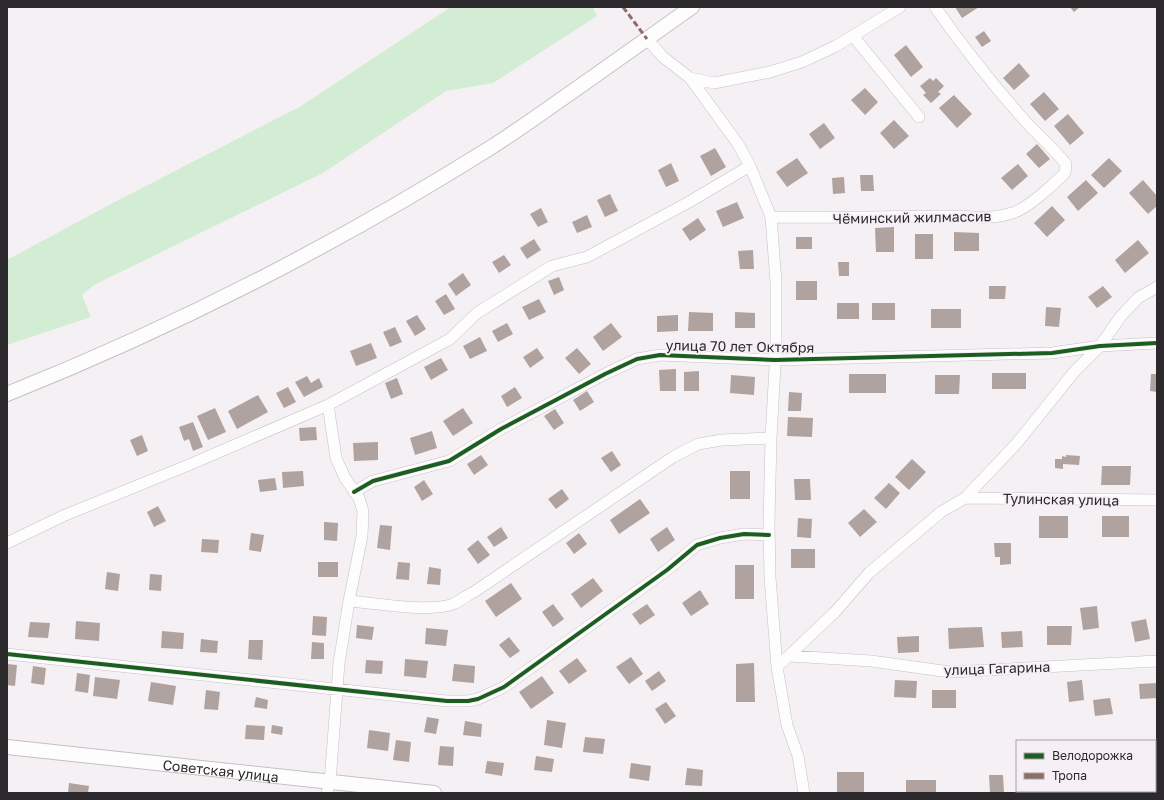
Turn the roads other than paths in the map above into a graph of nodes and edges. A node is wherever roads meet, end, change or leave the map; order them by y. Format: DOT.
graph roads {
  1 [pos="692,7"];
  2 [pos="900,7"];
  3 [pos="935,7"];
  4 [pos="852,36"];
  5 [pos="647,39"];
  6 [pos="690,78"];
  7 [pos="919,117"];
  8 [pos="750,166"];
  9 [pos="771,218"];
  10 [pos="1157,287"];
  11 [pos="1157,343"];
  12 [pos="1100,346"];
  13 [pos="775,360"];
  14 [pos="7,394"];
  15 [pos="328,405"];
  16 [pos="771,438"];
  17 [pos="354,492"];
  18 [pos="965,498"];
  19 [pos="1157,500"];
  20 [pos="769,536"];
  21 [pos="7,543"];
  22 [pos="349,601"];
  23 [pos="7,654"];
  24 [pos="790,656"];
  25 [pos="1157,661"];
  26 [pos="777,667"];
  27 [pos="337,690"];
  28 [pos="7,748"];
  29 [pos="328,787"];
  30 [pos="434,793"];
  31 [pos="804,793"];
  1 -- 5 [label="main road"];
  2 -- 4 [label="street"];
  3 -- 9 [label="street, Чёминский жилмассив"];
  4 -- 6 [label="street"];
  4 -- 7 [label="street"];
  5 -- 6 [label="street"];
  5 -- 14 [label="main road"];
  6 -- 8 [label="street"];
  8 -- 9 [label="street"];
  8 -- 15 [label="street"];
  9 -- 13 [label="street"];
  10 -- 12 [label="street"];
  11 -- 12 [label="street, улица 70 лет Октября"];
  12 -- 13 [label="street, улица 70 лет Октября"];
  12 -- 18 [label="street"];
  13 -- 16 [label="street"];
  13 -- 17 [label="street, улица 70 лет Октября"];
  15 -- 17 [label="street"];
  15 -- 21 [label="street"];
  16 -- 20 [label="street"];
  16 -- 22 [label="street"];
  17 -- 22 [label="street"];
  18 -- 19 [label="street, Тулинская улица"];
  18 -- 24 [label="street"];
  20 -- 26 [label="street"];
  20 -- 27 [label="street"];
  22 -- 27 [label="street"];
  23 -- 27 [label="street"];
  24 -- 25 [label="street, улица Гагарина"];
  24 -- 26 [label="street"];
  26 -- 31 [label="street"];
  27 -- 29 [label="street"];
  28 -- 29 [label="main road, Советская улица"];
  29 -- 30 [label="main road, Советская улица"];
}
